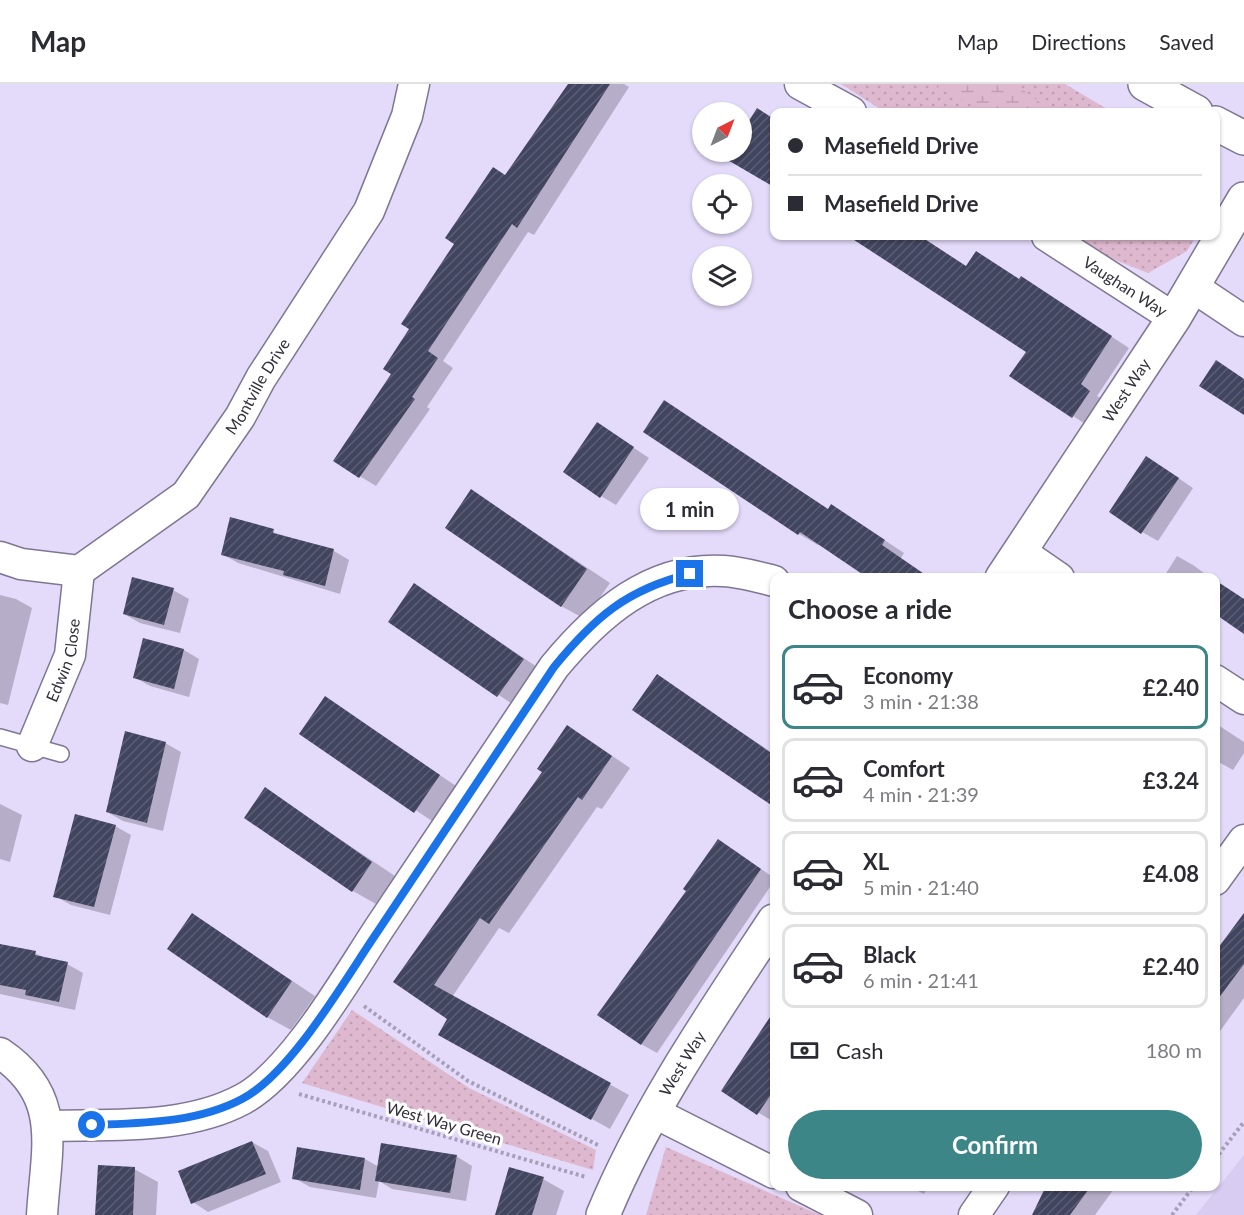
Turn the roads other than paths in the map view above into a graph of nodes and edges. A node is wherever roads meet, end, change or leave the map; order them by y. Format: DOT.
graph roads {
  1 [pos="414,84"];
  2 [pos="800,84"];
  3 [pos="1145,84"];
  4 [pos="844,108"];
  5 [pos="1189,108"];
  6 [pos="1220,126"];
  7 [pos="1244,138"];
  8 [pos="1244,199"];
  9 [pos="1053,240"];
  10 [pos="1193,287"];
  11 [pos="1174,318"];
  12 [pos="1244,321"];
  13 [pos="0,557"];
  14 [pos="1011,564"];
  15 [pos="79,571"];
  16 [pos="1042,573"];
  17 [pos="770,580"];
  18 [pos="1220,683"];
  19 [pos="1244,699"];
  20 [pos="0,737"];
  21 [pos="32,746"];
  22 [pos="61,754"];
  23 [pos="1244,840"];
  24 [pos="1220,873"];
  25 [pos="770,927"];
  26 [pos="0,1053"];
  27 [pos="655,1113"];
  28 [pos="48,1126"];
  29 [pos="770,1171"];
  30 [pos="811,1191"];
  31 [pos="991,1191"];
  32 [pos="609,1202"];
  33 [pos="42,1215"];
  34 [pos="857,1215"];
  35 [pos="974,1215"];
  1 -- 15 [label="street, Montville Drive"];
  2 -- 4 [label="street"];
  3 -- 5 [label="main road"];
  6 -- 7 [label="main road"];
  8 -- 10 [label="main road, West Way"];
  9 -- 11 [label="street, Vaughan Way"];
  10 -- 11 [label="main road, West Way"];
  10 -- 12 [label="street"];
  11 -- 14 [label="main road, West Way"];
  13 -- 15 [label="street"];
  14 -- 16 [label="street"];
  15 -- 21 [label="street, Edwin Close"];
  17 -- 28 [label="street"];
  18 -- 19 [label="street"];
  20 -- 21 [label="lane"];
  21 -- 22 [label="lane"];
  23 -- 24 [label="street"];
  25 -- 27 [label="main road, West Way"];
  26 -- 28 [label="street"];
  27 -- 29 [label="street"];
  27 -- 32 [label="main road, West Way"];
  28 -- 33 [label="street"];
  30 -- 34 [label="street"];
  31 -- 35 [label="street"];
}
